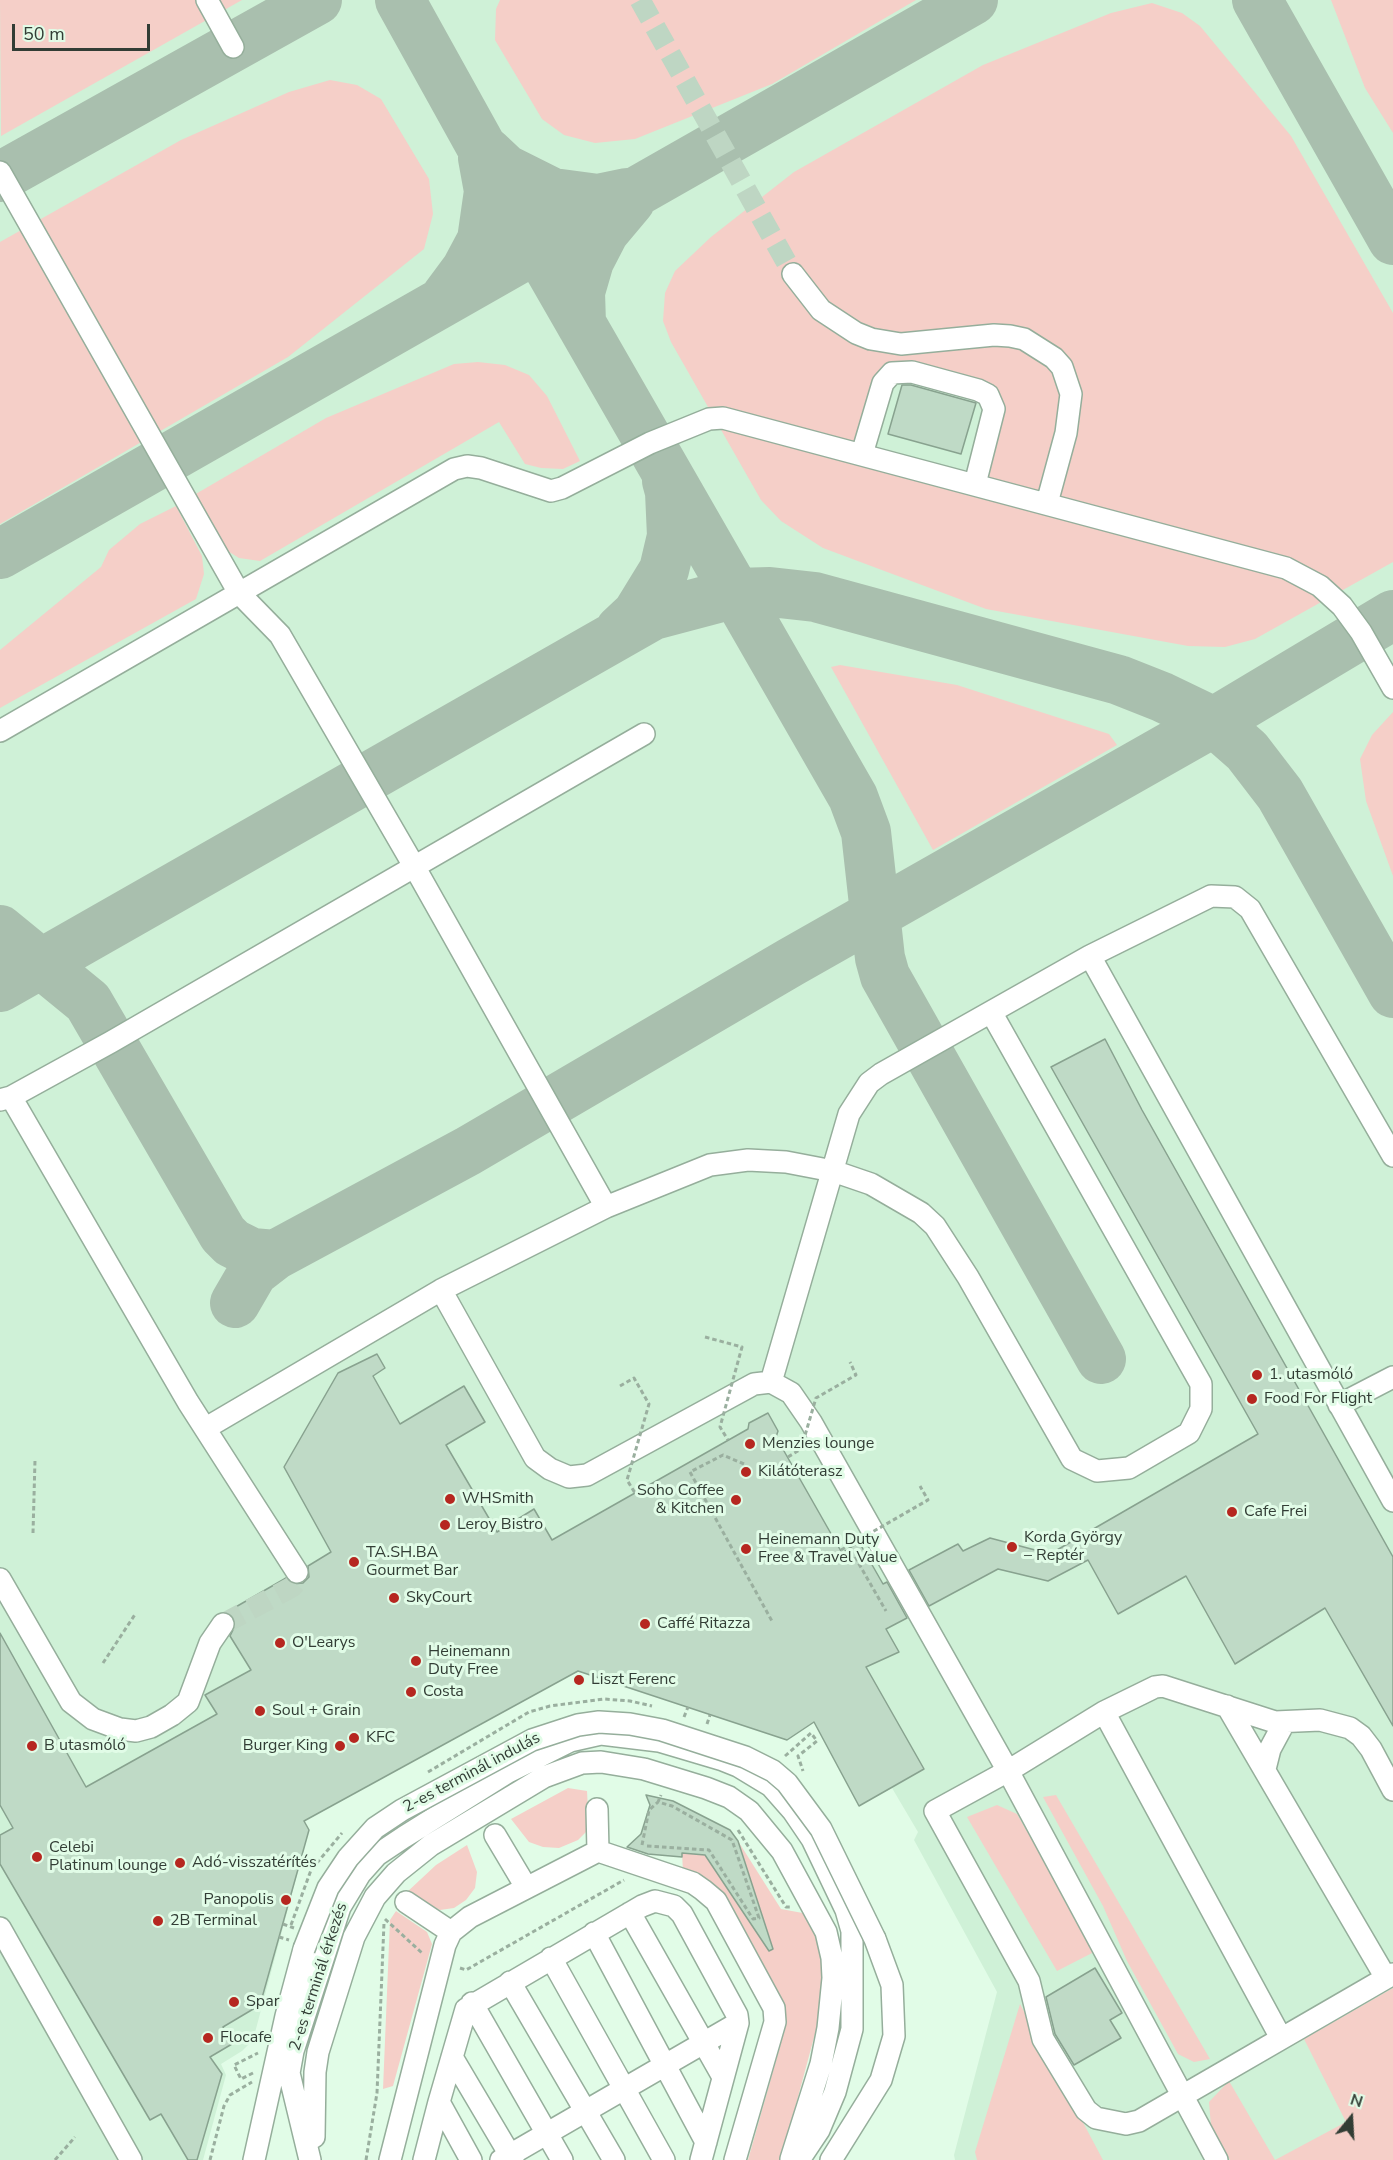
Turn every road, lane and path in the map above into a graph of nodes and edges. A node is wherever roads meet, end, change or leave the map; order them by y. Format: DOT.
graph roads {
  1 [pos="207,0"];
  2 [pos="233,47"];
  3 [pos="0,172"];
  4 [pos="793,274"];
  5 [pos="862,454"];
  6 [pos="975,484"];
  7 [pos="1047,503"];
  8 [pos="239,593"];
  9 [pos="1393,688"];
  10 [pos="0,732"];
  11 [pos="644,734"];
  12 [pos="414,866"];
  13 [pos="1090,956"];
  14 [pos="991,1012"];
  15 [pos="5,1099"];
  16 [pos="1393,1156"];
  17 [pos="833,1170"];
  18 [pos="606,1208"];
  19 [pos="441,1290"];
  20 [pos="705,1337"];
  21 [pos="849,1362"];
  22 [pos="1393,1377"];
  23 [pos="771,1382"];
  24 [pos="620,1386"];
  25 [pos="1339,1406"];
  26 [pos="206,1428"];
  27 [pos="728,1440"];
  28 [pos="788,1457"];
  29 [pos="35,1460"];
  30 [pos="744,1464"];
  31 [pos="920,1485"];
  32 [pos="635,1493"];
  33 [pos="1393,1501"];
  34 [pos="33,1533"];
  35 [pos="841,1550"];
  36 [pos="855,1557"];
  37 [pos="297,1572"];
  38 [pos="0,1580"];
  39 [pos="886,1611"];
  40 [pos="136,1612"];
  41 [pos="773,1623"];
  42 [pos="223,1624"];
  43 [pos="103,1663"];
  44 [pos="1227,1706"];
  45 [pos="1104,1712"];
  46 [pos="1284,1723"];
  47 [pos="791,1749"];
  48 [pos="1265,1769"];
  49 [pos="803,1771"];
  50 [pos="1008,1772"];
  51 [pos="1393,1790"];
  52 [pos="673,1796"];
  53 [pos="658,1802"];
  54 [pos="597,1809"];
  55 [pos="735,1826"];
  56 [pos="495,1835"];
  57 [pos="598,1851"];
  58 [pos="640,1854"];
  59 [pos="526,1887"];
  60 [pos="406,1902"];
  61 [pos="797,1907"];
  62 [pos="630,1913"];
  63 [pos="0,1928"];
  64 [pos="452,1932"];
  65 [pos="594,1933"];
  66 [pos="551,1958"];
  67 [pos="440,1963"];
  68 [pos="1390,1976"];
  69 [pos="510,1982"];
  70 [pos="472,2003"];
  71 [pos="738,2023"];
  72 [pos="1281,2038"];
  73 [pos="704,2043"];
  74 [pos="262,2050"];
  75 [pos="250,2057"];
  76 [pos="452,2057"];
  77 [pos="261,2060"];
  78 [pos="665,2065"];
  79 [pos="255,2072"];
  80 [pos="723,2077"];
  81 [pos="265,2083"];
  82 [pos="626,2088"];
  83 [pos="1182,2096"];
  84 [pos="439,2102"];
  85 [pos="587,2110"];
  86 [pos="547,2133"];
  87 [pos="75,2137"];
  88 [pos="704,2151"];
  89 [pos="508,2158"];
  90 [pos="55,2160"];
  91 [pos="131,2160"];
  92 [pos="210,2160"];
  93 [pos="254,2160"];
  94 [pos="312,2160"];
  95 [pos="366,2160"];
  96 [pos="390,2160"];
  97 [pos="424,2160"];
  98 [pos="471,2160"];
  99 [pos="562,2160"];
  100 [pos="614,2160"];
  101 [pos="664,2160"];
  102 [pos="735,2160"];
  103 [pos="791,2160"];
  104 [pos="799,2160"];
  105 [pos="831,2160"];
  106 [pos="1217,2160"];
  1 -- 2 [label="street"];
  3 -- 8 [label="street"];
  4 -- 7 [label="street"];
  5 -- 6 [label="street"];
  5 -- 6 [label="street"];
  5 -- 8 [label="street"];
  6 -- 7 [label="street"];
  7 -- 9 [label="street"];
  8 -- 10 [label="street"];
  8 -- 12 [label="street"];
  11 -- 12 [label="street"];
  12 -- 15 [label="street"];
  12 -- 18 [label="street"];
  13 -- 14 [label="street"];
  13 -- 16 [label="street"];
  13 -- 25 [label="street"];
  14 -- 17 [label="street"];
  14 -- 17 [label="street"];
  15 -- 26 [label="street"];
  17 -- 18 [label="street"];
  17 -- 23 [label="street"];
  18 -- 19 [label="street"];
  19 -- 23 [label="street"];
  19 -- 26 [label="street"];
  20 -- 27 [label="path, bridge"];
  21 -- 28 [label="path, bridge"];
  22 -- 25 [label="street"];
  23 -- 50 [label="street"];
  24 -- 32 [label="path, bridge"];
  25 -- 33 [label="street"];
  26 -- 37 [label="street"];
  29 -- 34 [label="path"];
  30 -- 41 [label="path"];
  31 -- 35 [label="path, bridge"];
  36 -- 39 [label="path"];
  38 -- 42 [label="street"];
  40 -- 43 [label="path"];
  44 -- 45 [label="street"];
  44 -- 46 [label="street"];
  44 -- 48 [label="street"];
  45 -- 50 [label="street"];
  45 -- 72 [label="street"];
  46 -- 48 [label="street"];
  46 -- 51 [label="street"];
  47 -- 49 [label="path"];
  48 -- 68 [label="street"];
  50 -- 83 [label="street"];
  50 -- 83 [label="street"];
  52 -- 53 [label="path"];
  53 -- 58 [label="path"];
  53 -- 58 [label="path"];
  54 -- 57 [label="street"];
  55 -- 61 [label="path"];
  56 -- 59 [label="street"];
  57 -- 58 [label="street"];
  57 -- 59 [label="street"];
  58 -- 67 [label="path"];
  58 -- 102 [label="street"];
  59 -- 64 [label="street"];
  60 -- 64 [label="street"];
  62 -- 65 [label="street"];
  62 -- 71 [label="street"];
  62 -- 73 [label="street"];
  63 -- 91 [label="street"];
  64 -- 67 [label="street"];
  65 -- 66 [label="street"];
  65 -- 78 [label="street"];
  66 -- 69 [label="street"];
  66 -- 82 [label="street"];
  67 -- 95 [label="path"];
  67 -- 96 [label="street"];
  68 -- 72 [label="street"];
  69 -- 70 [label="street"];
  69 -- 85 [label="street"];
  70 -- 76 [label="street"];
  70 -- 86 [label="street"];
  71 -- 73 [label="street"];
  71 -- 80 [label="street"];
  72 -- 83 [label="street"];
  73 -- 78 [label="street"];
  73 -- 80 [label="street"];
  74 -- 77 [label="path"];
  75 -- 79 [label="path"];
  76 -- 84 [label="street"];
  76 -- 89 [label="street"];
  78 -- 82 [label="street"];
  78 -- 88 [label="street"];
  80 -- 88 [label="street"];
  81 -- 92 [label="path"];
  81 -- 93 [label="street, 2-es terminál indulás"];
  81 -- 105 [label="street, 2-es terminál indulás, bridge"];
  82 -- 85 [label="street"];
  82 -- 101 [label="street"];
  83 -- 106 [label="street"];
  84 -- 97 [label="street"];
  84 -- 98 [label="street"];
  85 -- 86 [label="street"];
  85 -- 100 [label="street"];
  86 -- 89 [label="street"];
  86 -- 99 [label="street"];
  87 -- 90 [label="path"];
  94 -- 103 [label="street, 2-es terminál érkezés"];
  94 -- 104 [label="street, 2-es terminál érkezés"];
}
